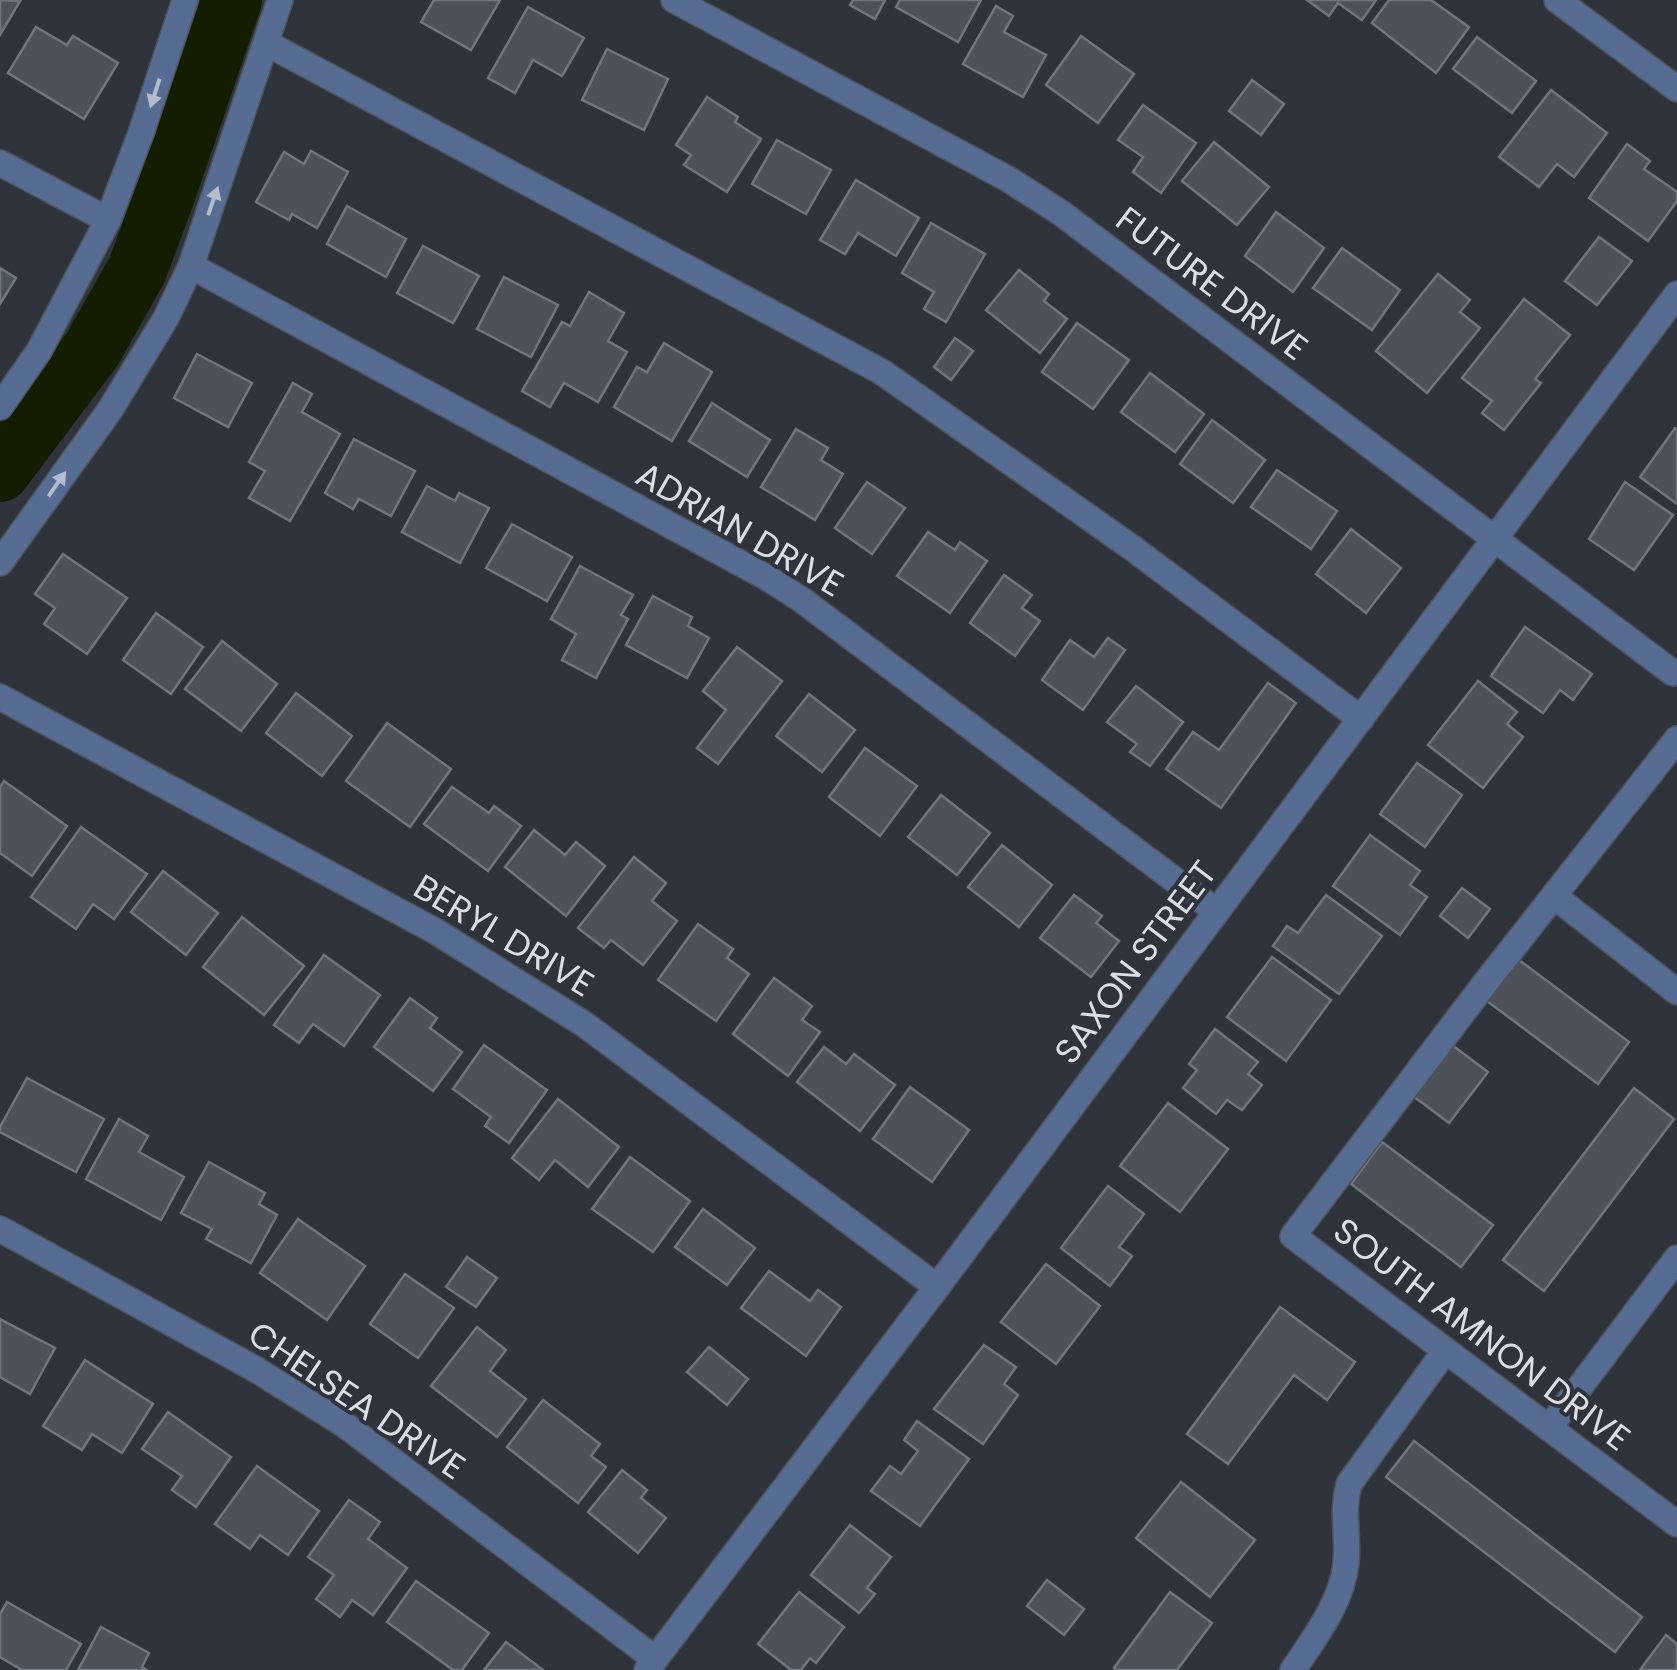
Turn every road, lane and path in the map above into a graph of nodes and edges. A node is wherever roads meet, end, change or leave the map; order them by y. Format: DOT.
graph roads {
  1 [pos="186,0"];
  2 [pos="280,0"];
  3 [pos="674,0"];
  4 [pos="1557,0"];
  5 [pos="266,43"];
  6 [pos="1677,89"];
  7 [pos="0,162"];
  8 [pos="108,220"];
  9 [pos="191,266"];
  10 [pos="1677,294"];
  11 [pos="0,406"];
  12 [pos="1495,540"];
  13 [pos="0,563"];
  14 [pos="1674,673"];
  15 [pos="0,697"];
  16 [pos="1361,719"];
  17 [pos="1677,739"];
  18 [pos="1554,896"];
  19 [pos="1216,911"];
  20 [pos="1677,992"];
  21 [pos="0,1229"];
  22 [pos="1677,1258"];
  23 [pos="937,1286"];
  24 [pos="1446,1350"];
  25 [pos="1549,1428"];
  26 [pos="1677,1524"];
  27 [pos="651,1664"];
  28 [pos="1293,1670"];
  1 -- 8 [label="street, one-way"];
  2 -- 5 [label="street"];
  3 -- 12 [label="street, FUTURE DRIVE"];
  4 -- 6 [label="street"];
  9 -- 5 [label="street, one-way"];
  5 -- 16 [label="street"];
  7 -- 8 [label="street"];
  8 -- 11 [label="street"];
  13 -- 9 [label="street, one-way"];
  9 -- 19 [label="street, ADRIAN DRIVE"];
  10 -- 12 [label="street, SAXON STREET"];
  12 -- 14 [label="street, FUTURE DRIVE"];
  12 -- 16 [label="street, SAXON STREET"];
  15 -- 23 [label="street, BERYL DRIVE"];
  16 -- 19 [label="street, SAXON STREET"];
  17 -- 18 [label="street"];
  18 -- 20 [label="street"];
  18 -- 24 [label="street, SOUTH AMNON DRIVE"];
  19 -- 23 [label="street, SAXON STREET"];
  21 -- 27 [label="street, CHELSEA DRIVE"];
  22 -- 25 [label="street"];
  23 -- 27 [label="street, SAXON STREET"];
  24 -- 25 [label="street, SOUTH AMNON DRIVE"];
  24 -- 28 [label="street"];
  25 -- 26 [label="street, SOUTH AMNON DRIVE"];
}
